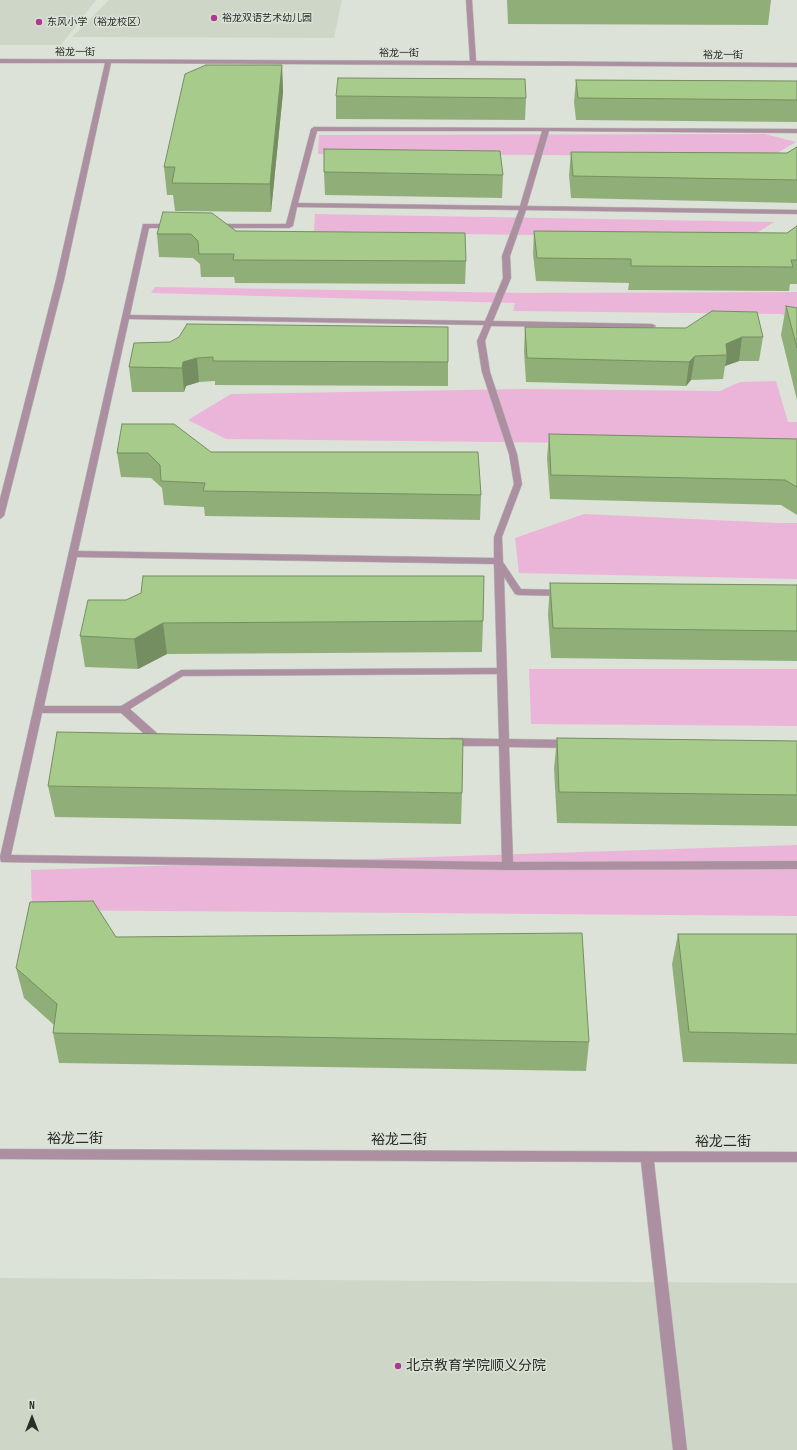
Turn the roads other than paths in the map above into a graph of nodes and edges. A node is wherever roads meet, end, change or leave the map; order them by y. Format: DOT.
graph roads {
  1 [pos="469,0"];
  2 [pos="0,61"];
  3 [pos="108,62"];
  4 [pos="472,64"];
  5 [pos="797,65"];
  6 [pos="546,129"];
  7 [pos="797,131"];
  8 [pos="295,205"];
  9 [pos="523,208"];
  10 [pos="797,212"];
  11 [pos="178,226"];
  12 [pos="202,226"];
  13 [pos="126,317"];
  14 [pos="489,323"];
  15 [pos="652,326"];
  16 [pos="0,516"];
  17 [pos="73,554"];
  18 [pos="498,561"];
  19 [pos="573,593"];
  20 [pos="501,671"];
  21 [pos="124,709"];
  22 [pos="38,710"];
  23 [pos="172,738"];
  24 [pos="440,742"];
  25 [pos="504,743"];
  26 [pos="583,744"];
  27 [pos="797,865"];
  28 [pos="508,866"];
  29 [pos="0,1154"];
  30 [pos="648,1156"];
  31 [pos="797,1157"];
  32 [pos="680,1450"];
  1 -- 4 [label="street"];
  2 -- 3 [label="street, 裕龙一街"];
  3 -- 4 [label="street, 裕龙一街"];
  3 -- 16 [label="street"];
  4 -- 5 [label="street, 裕龙一街"];
  6 -- 7 [label="street"];
  6 -- 8 [label="street"];
  6 -- 9 [label="street"];
  8 -- 9 [label="street"];
  8 -- 12 [label="street"];
  9 -- 10 [label="street"];
  9 -- 14 [label="street"];
  11 -- 13 [label="street"];
  13 -- 14 [label="street"];
  13 -- 17 [label="street"];
  14 -- 15 [label="street"];
  14 -- 18 [label="street"];
  17 -- 18 [label="street"];
  17 -- 22 [label="street"];
  18 -- 19 [label="street"];
  18 -- 20 [label="street"];
  20 -- 21 [label="street"];
  20 -- 25 [label="street"];
  21 -- 22 [label="street"];
  21 -- 23 [label="street"];
  22 -- 28 [label="street"];
  24 -- 25 [label="street"];
  25 -- 26 [label="street"];
  25 -- 28 [label="street"];
  27 -- 28 [label="street"];
  29 -- 30 [label="street, 裕龙二街"];
  30 -- 31 [label="street, 裕龙二街"];
  30 -- 32 [label="street"];
}
